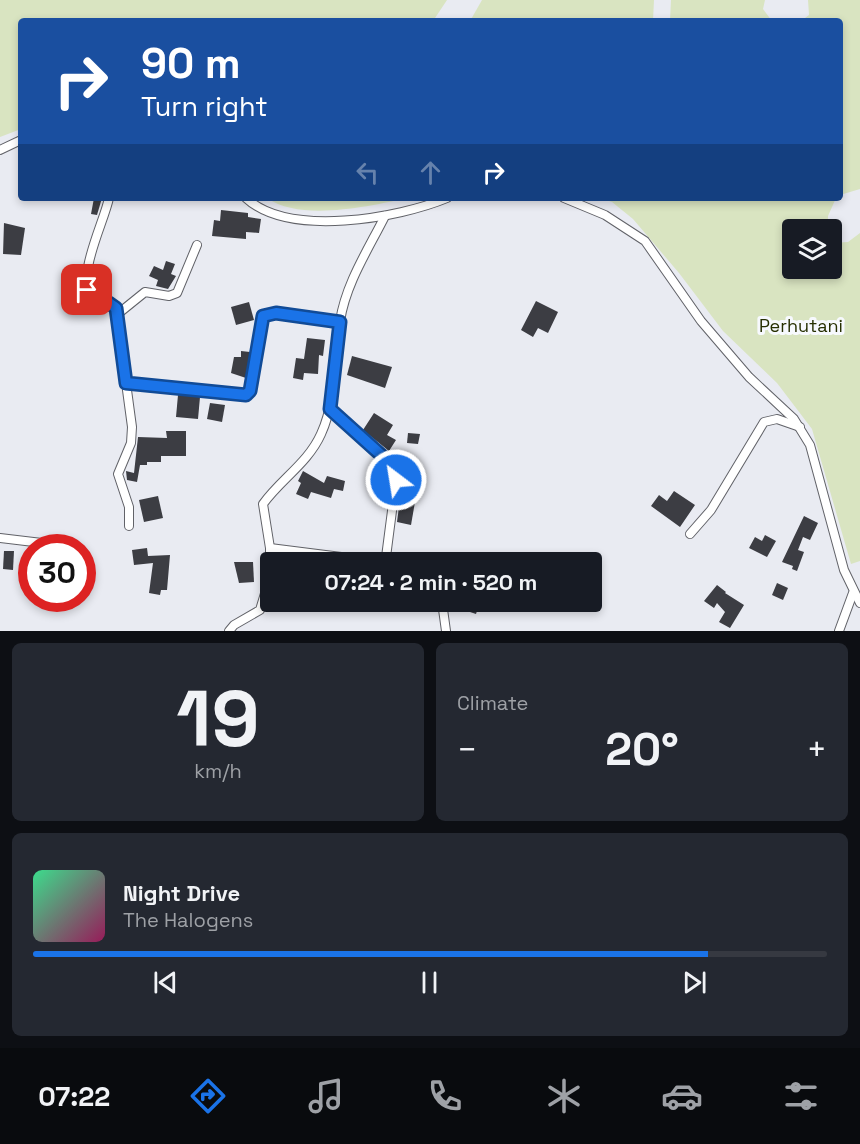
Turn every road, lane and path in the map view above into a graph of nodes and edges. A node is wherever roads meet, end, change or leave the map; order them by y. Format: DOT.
graph roads {
  1 [pos="18,141"];
  2 [pos="0,150"];
  3 [pos="108,201"];
  4 [pos="251,201"];
  5 [pos="439,201"];
  6 [pos="571,201"];
  7 [pos="386,216"];
  8 [pos="197,245"];
  9 [pos="118,313"];
  10 [pos="340,322"];
  11 [pos="126,383"];
  12 [pos="330,409"];
  13 [pos="801,427"];
  14 [pos="129,526"];
  15 [pos="690,534"];
  16 [pos="0,538"];
  17 [pos="18,540"];
  18 [pos="270,548"];
  19 [pos="270,552"];
  20 [pos="302,552"];
  21 [pos="387,552"];
  22 [pos="853,592"];
  23 [pos="860,603"];
  24 [pos="260,610"];
  25 [pos="443,612"];
  26 [pos="229,631"];
  27 [pos="446,631"];
  28 [pos="839,631"];
  1 -- 2 [label="street"];
  3 -- 9 [label="street"];
  4 -- 7 [label="street"];
  5 -- 7 [label="street"];
  6 -- 13 [label="street"];
  7 -- 10 [label="street"];
  8 -- 9 [label="street"];
  9 -- 11 [label="street"];
  10 -- 11 [label="street"];
  10 -- 12 [label="street"];
  11 -- 14 [label="street"];
  12 -- 18 [label="street"];
  12 -- 21 [label="street"];
  13 -- 15 [label="street"];
  13 -- 22 [label="street"];
  16 -- 17 [label="street"];
  18 -- 19 [label="street"];
  18 -- 20 [label="street"];
  22 -- 23 [label="street"];
  22 -- 28 [label="street"];
  24 -- 26 [label="street"];
  25 -- 27 [label="street"];
}
